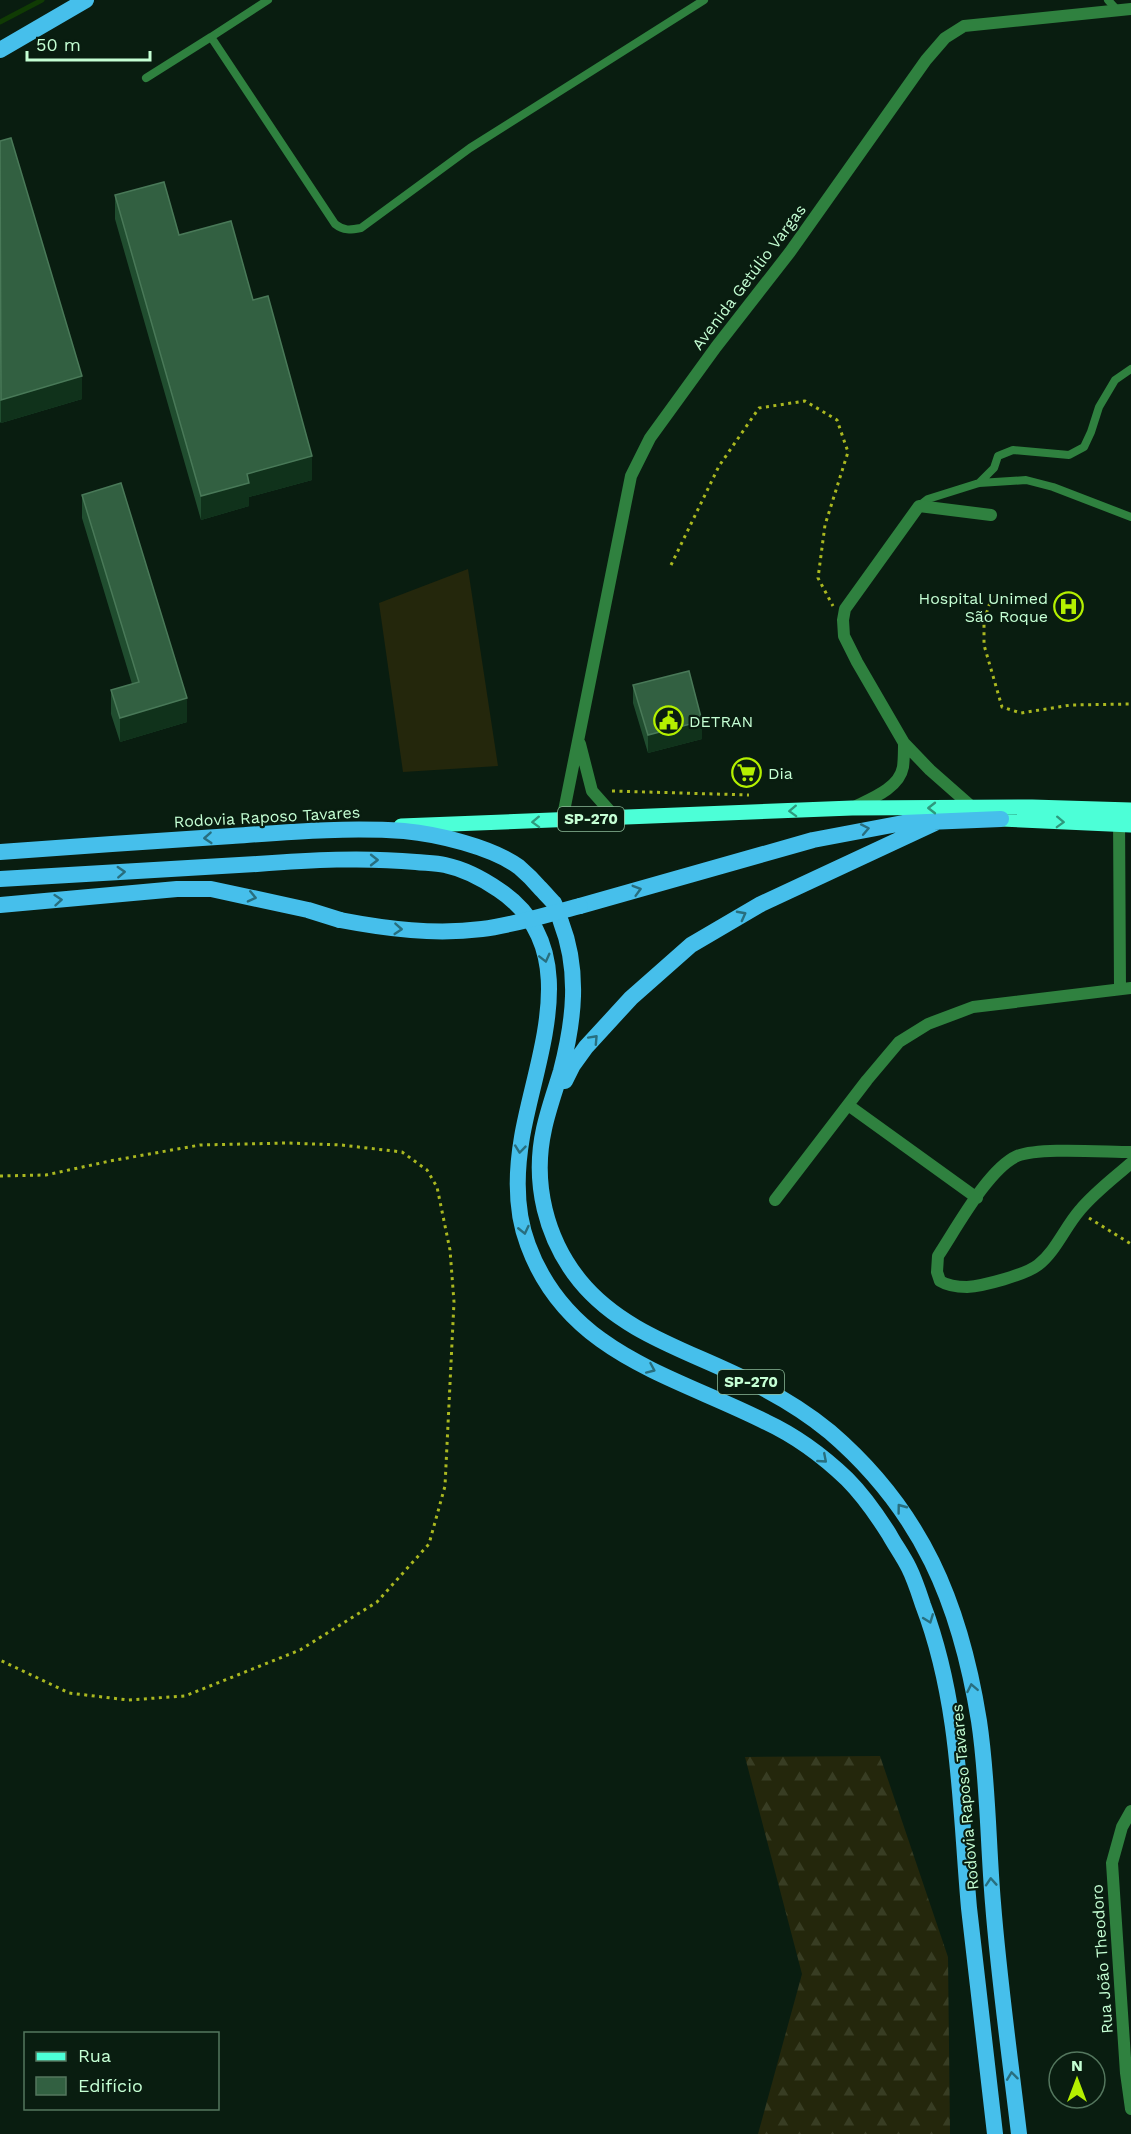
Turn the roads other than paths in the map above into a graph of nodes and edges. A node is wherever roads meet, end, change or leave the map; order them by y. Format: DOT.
graph roads {
  1 [pos="86,0"];
  2 [pos="268,0"];
  3 [pos="704,0"];
  4 [pos="1108,0"];
  5 [pos="1131,9"];
  6 [pos="1117,10"];
  7 [pos="211,37"];
  8 [pos="0,50"];
  9 [pos="146,78"];
  10 [pos="1131,369"];
  11 [pos="980,483"];
  12 [pos="919,506"];
  13 [pos="991,515"];
  14 [pos="1131,517"];
  15 [pos="579,740"];
  16 [pos="904,743"];
  17 [pos="972,807"];
  18 [pos="852,808"];
  19 [pos="1125,817"];
  20 [pos="616,818"];
  21 [pos="1001,819"];
  22 [pos="562,821"];
  23 [pos="937,822"];
  24 [pos="329,829"];
  25 [pos="0,852"];
  26 [pos="0,879"];
  27 [pos="0,905"];
  28 [pos="1126,988"];
  29 [pos="551,1105"];
  30 [pos="848,1105"];
  31 [pos="1131,1152"];
  32 [pos="1131,1163"];
  33 [pos="977,1198"];
  34 [pos="775,1200"];
  35 [pos="1131,1811"];
  36 [pos="1131,2109"];
  37 [pos="995,2134"];
  38 [pos="1019,2134"];
  1 -- 8 [label="highway"];
  2 -- 7 [label="lane"];
  3 -- 7 [label="lane"];
  4 -- 6 [label="lane"];
  5 -- 6 [label="street, Avenida Getúlio Vargas"];
  6 -- 15 [label="street, Avenida Getúlio Vargas"];
  7 -- 9 [label="lane"];
  10 -- 11 [label="lane"];
  11 -- 12 [label="lane"];
  11 -- 14 [label="lane"];
  12 -- 13 [label="street"];
  12 -- 16 [label="street"];
  15 -- 20 [label="street, Avenida Getúlio Vargas"];
  15 -- 22 [label="street, Avenida Getúlio Vargas"];
  16 -- 17 [label="street"];
  16 -- 18 [label="street"];
  17 -- 18 [label="main road, one-way"];
  17 -- 19 [label="main road"];
  18 -- 20 [label="main road, SP-270, one-way"];
  21 -- 19 [label="main road, one-way"];
  19 -- 28 [label="street"];
  20 -- 22 [label="main road, SP-270"];
  21 -- 23 [label="highway"];
  22 -- 24 [label="main road, SP-270, one-way"];
  27 -- 23 [label="highway, one-way, bridge"];
  29 -- 23 [label="highway, one-way"];
  24 -- 25 [label="highway, Rodovia Raposo Tavares / SP-270, one-way"];
  24 -- 29 [label="highway, Rodovia Raposo Tavares / SP-270"];
  26 -- 37 [label="highway, Rodovia Raposo Tavares / SP-270, one-way"];
  28 -- 30 [label="street"];
  38 -- 29 [label="highway, Rodovia Raposo Tavares / SP-270, one-way"];
  30 -- 33 [label="street"];
  30 -- 34 [label="street"];
  31 -- 33 [label="street"];
  32 -- 33 [label="street"];
  35 -- 36 [label="street, Rua João Theodoro"];
}
